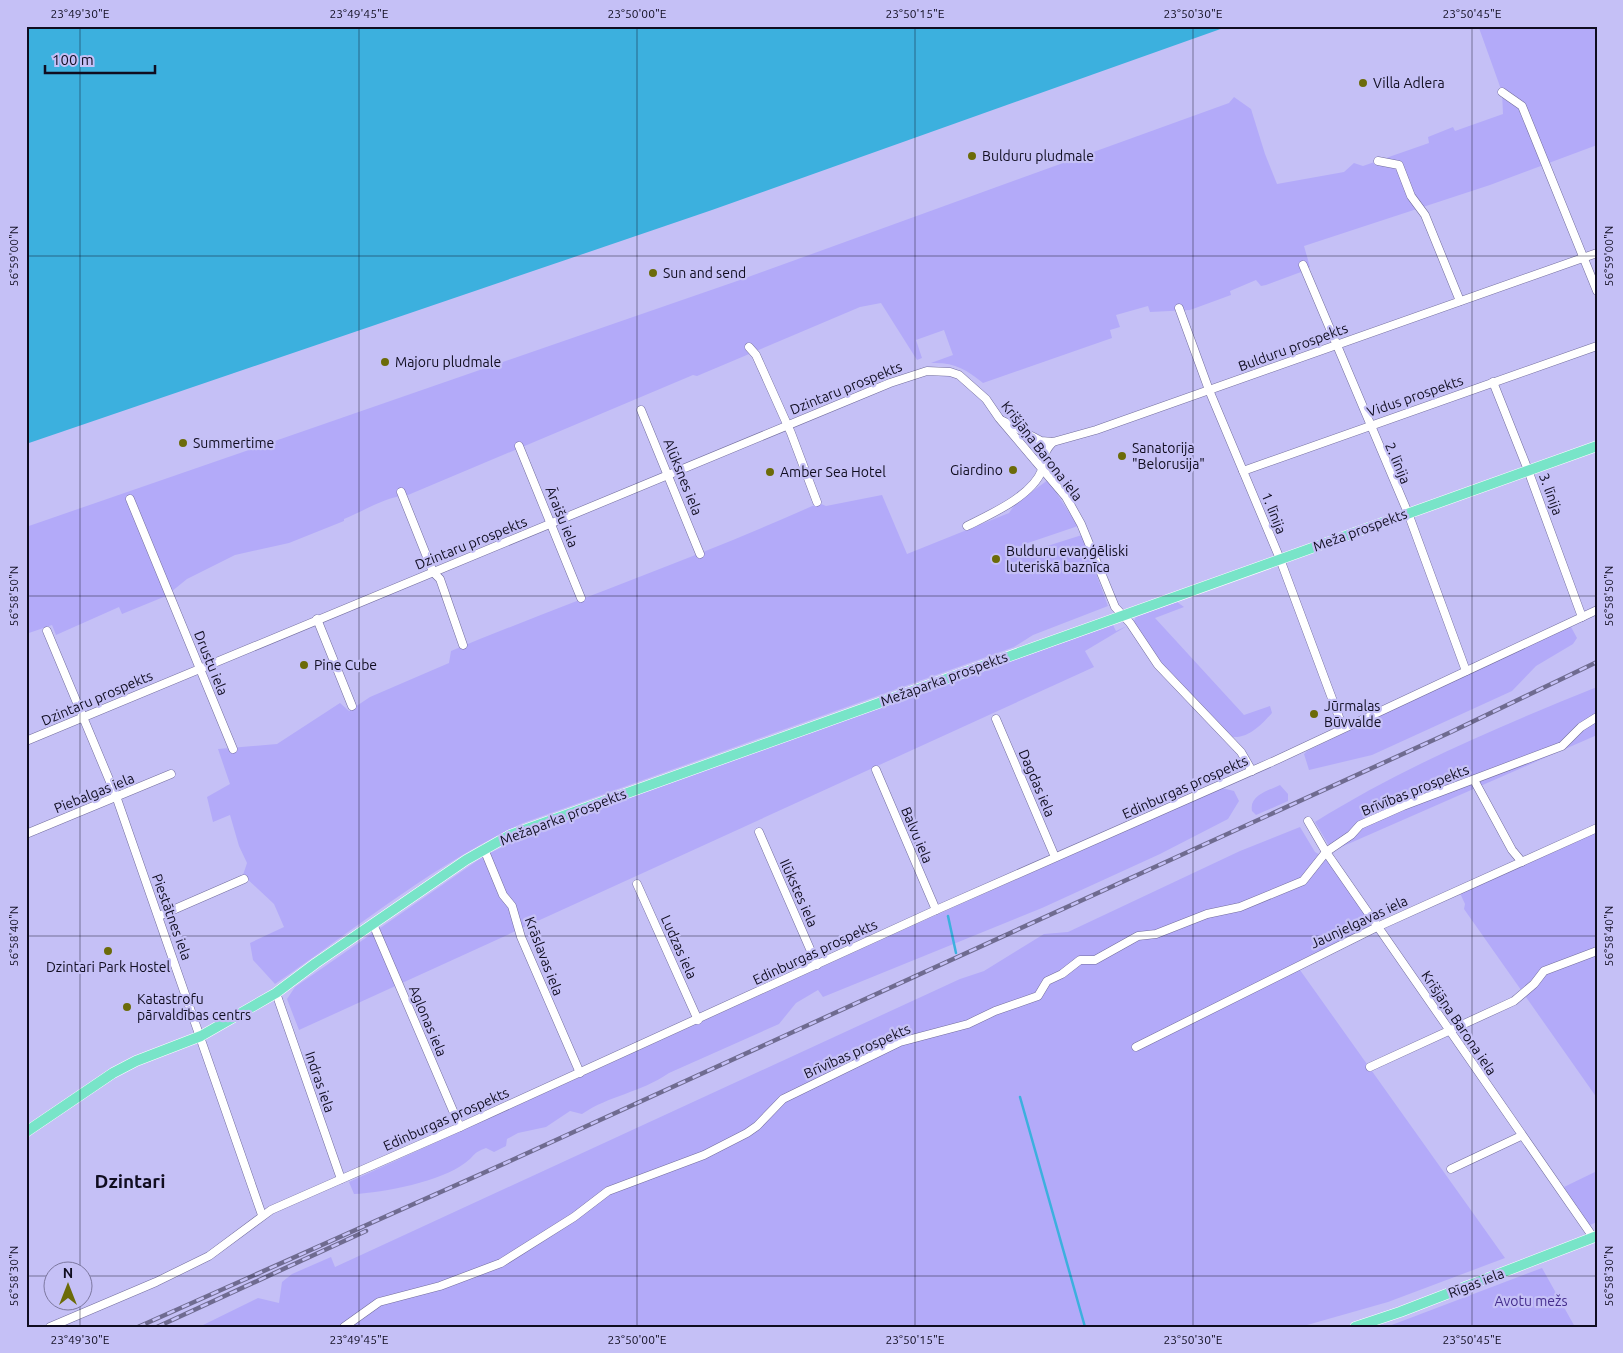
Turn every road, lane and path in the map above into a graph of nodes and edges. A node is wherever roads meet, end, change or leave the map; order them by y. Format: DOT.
graph roads {
  1 [pos="1502,92"];
  2 [pos="1378,161"];
  3 [pos="1597,252"];
  4 [pos="1583,257"];
  5 [pos="1303,265"];
  6 [pos="1597,291"];
  7 [pos="1460,301"];
  8 [pos="1179,308"];
  9 [pos="1336,345"];
  10 [pos="1597,346"];
  11 [pos="749,347"];
  12 [pos="927,371"];
  13 [pos="1493,382"];
  14 [pos="1210,390"];
  15 [pos="641,410"];
  16 [pos="999,418"];
  17 [pos="1369,425"];
  18 [pos="786,426"];
  19 [pos="1053,442"];
  20 [pos="519,446"];
  21 [pos="1597,446"];
  22 [pos="1042,469"];
  23 [pos="1528,470"];
  24 [pos="1243,471"];
  25 [pos="669,475"];
  26 [pos="401,492"];
  27 [pos="130,499"];
  28 [pos="817,502"];
  29 [pos="1408,513"];
  30 [pos="551,523"];
  31 [pos="967,526"];
  32 [pos="700,554"];
  33 [pos="1280,559"];
  34 [pos="433,572"];
  35 [pos="582,598"];
  36 [pos="1597,610"];
  37 [pos="1123,615"];
  38 [pos="1582,617"];
  39 [pos="317,619"];
  40 [pos="47,631"];
  41 [pos="463,645"];
  42 [pos="200,669"];
  43 [pos="1466,672"];
  44 [pos="352,706"];
  45 [pos="84,717"];
  46 [pos="1597,717"];
  47 [pos="996,718"];
  48 [pos="1343,728"];
  49 [pos="26,741"];
  50 [pos="233,749"];
  51 [pos="876,770"];
  52 [pos="1252,771"];
  53 [pos="170,774"];
  54 [pos="1474,780"];
  55 [pos="116,796"];
  56 [pos="1308,821"];
  57 [pos="1597,828"];
  58 [pos="759,832"];
  59 [pos="26,834"];
  60 [pos="484,849"];
  61 [pos="1326,852"];
  62 [pos="1055,858"];
  63 [pos="1522,862"];
  64 [pos="244,879"];
  65 [pos="637,884"];
  66 [pos="936,910"];
  67 [pos="159,916"];
  68 [pos="372,924"];
  69 [pos="1377,927"];
  70 [pos="1597,951"];
  71 [pos="817,965"];
  72 [pos="276,993"];
  73 [pos="698,1020"];
  74 [pos="1449,1032"];
  75 [pos="201,1036"];
  76 [pos="1136,1047"];
  77 [pos="1370,1067"];
  78 [pos="580,1073"];
  79 [pos="460,1127"];
  80 [pos="26,1132"];
  81 [pos="1521,1136"];
  82 [pos="1451,1168"];
  83 [pos="341,1179"];
  84 [pos="262,1215"];
  85 [pos="1595,1237"];
  86 [pos="50,1327"];
  87 [pos="344,1327"];
  88 [pos="1355,1327"];
  1 -- 4 [label="street"];
  2 -- 7 [label="street"];
  3 -- 4 [label="street, Bulduru prospekts"];
  4 -- 6 [label="street"];
  4 -- 7 [label="street, Bulduru prospekts"];
  5 -- 9 [label="street, 2. līnija"];
  7 -- 9 [label="street, Bulduru prospekts"];
  8 -- 14 [label="street, 1. līnija"];
  9 -- 14 [label="street, Bulduru prospekts"];
  9 -- 17 [label="street, 2. līnija"];
  10 -- 13 [label="street, Vidus prospekts"];
  11 -- 18 [label="street"];
  12 -- 16 [label="street, Krišjāņa Barona iela"];
  12 -- 18 [label="street, Dzintaru prospekts"];
  13 -- 17 [label="street, Vidus prospekts"];
  13 -- 23 [label="street, 3. līnija"];
  14 -- 19 [label="street, Bulduru prospekts"];
  14 -- 24 [label="street, 1. līnija"];
  15 -- 25 [label="street, Alūksnes iela"];
  16 -- 19 [label="street"];
  16 -- 22 [label="street, Krišjāņa Barona iela"];
  17 -- 24 [label="street, Vidus prospekts"];
  17 -- 29 [label="street, 2. līnija"];
  18 -- 25 [label="street, Dzintaru prospekts"];
  18 -- 28 [label="street"];
  19 -- 22 [label="street"];
  20 -- 30 [label="street, Āraišu iela"];
  21 -- 23 [label="main road, Meža prospekts"];
  22 -- 31 [label="street"];
  22 -- 37 [label="street, Krišjāņa Barona iela"];
  23 -- 29 [label="main road, Meža prospekts"];
  23 -- 38 [label="street, 3. līnija"];
  24 -- 33 [label="street, 1. līnija"];
  25 -- 30 [label="street, Dzintaru prospekts"];
  25 -- 32 [label="street, Alūksnes iela"];
  26 -- 34 [label="street"];
  27 -- 42 [label="street, Drustu iela"];
  29 -- 33 [label="main road, Meža prospekts"];
  29 -- 43 [label="street, 2. līnija"];
  30 -- 34 [label="street, Dzintaru prospekts"];
  30 -- 35 [label="street, Āraišu iela"];
  33 -- 37 [label="main road, Meža prospekts"];
  33 -- 48 [label="street, 1. līnija"];
  34 -- 39 [label="street, Dzintaru prospekts"];
  34 -- 41 [label="street"];
  36 -- 38 [label="street, Edinburgas prospekts"];
  37 -- 52 [label="street, Krišjāņa Barona iela"];
  37 -- 60 [label="main road, Mežaparka prospekts"];
  38 -- 43 [label="street, Edinburgas prospekts"];
  39 -- 42 [label="street, Dzintaru prospekts"];
  39 -- 44 [label="street"];
  40 -- 45 [label="street, Piestātnes iela"];
  42 -- 45 [label="street, Dzintaru prospekts"];
  42 -- 50 [label="street, Drustu iela"];
  43 -- 48 [label="street, Edinburgas prospekts"];
  45 -- 49 [label="street, Dzintaru prospekts"];
  45 -- 55 [label="street, Piestātnes iela"];
  46 -- 54 [label="street, Brīvības prospekts"];
  47 -- 62 [label="street, Dagdas iela"];
  48 -- 52 [label="street, Edinburgas prospekts"];
  51 -- 66 [label="street, Balvu iela"];
  52 -- 62 [label="street, Edinburgas prospekts"];
  53 -- 55 [label="street, Piebalgas iela"];
  54 -- 61 [label="street, Brīvības prospekts"];
  54 -- 63 [label="street"];
  55 -- 59 [label="street, Piebalgas iela"];
  55 -- 67 [label="street, Piestātnes iela"];
  56 -- 61 [label="street, Krišjāņa Barona iela"];
  57 -- 63 [label="street, Jaunjelgavas iela"];
  58 -- 71 [label="street, Ilūkstes iela"];
  60 -- 68 [label="main road, Mežaparka prospekts"];
  60 -- 78 [label="street, Krāslavas iela"];
  61 -- 69 [label="street, Krišjāņa Barona iela"];
  61 -- 87 [label="street, Brīvības prospekts"];
  62 -- 66 [label="street, Edinburgas prospekts"];
  63 -- 69 [label="street, Jaunjelgavas iela"];
  64 -- 67 [label="street"];
  65 -- 73 [label="street, Ludzas iela"];
  66 -- 71 [label="street, Edinburgas prospekts"];
  67 -- 75 [label="street, Piestātnes iela"];
  68 -- 72 [label="main road, Mežaparka prospekts"];
  68 -- 79 [label="street, Aglonas iela"];
  69 -- 74 [label="street, Krišjāņa Barona iela"];
  69 -- 76 [label="street, Jaunjelgavas iela"];
  70 -- 74 [label="street"];
  71 -- 73 [label="street, Edinburgas prospekts"];
  72 -- 75 [label="main road, Mežaparka prospekts"];
  72 -- 83 [label="street, Indras iela"];
  73 -- 78 [label="street, Edinburgas prospekts"];
  74 -- 77 [label="street"];
  74 -- 81 [label="street, Krišjāņa Barona iela"];
  75 -- 80 [label="main road, Mežaparka prospekts"];
  75 -- 84 [label="street, Piestātnes iela"];
  78 -- 79 [label="street, Edinburgas prospekts"];
  79 -- 83 [label="street, Edinburgas prospekts"];
  81 -- 82 [label="street"];
  81 -- 85 [label="street, Krišjāņa Barona iela"];
  83 -- 84 [label="street, Edinburgas prospekts"];
  84 -- 86 [label="street, Edinburgas prospekts"];
  85 -- 88 [label="main road, Rīgas iela"];
}
